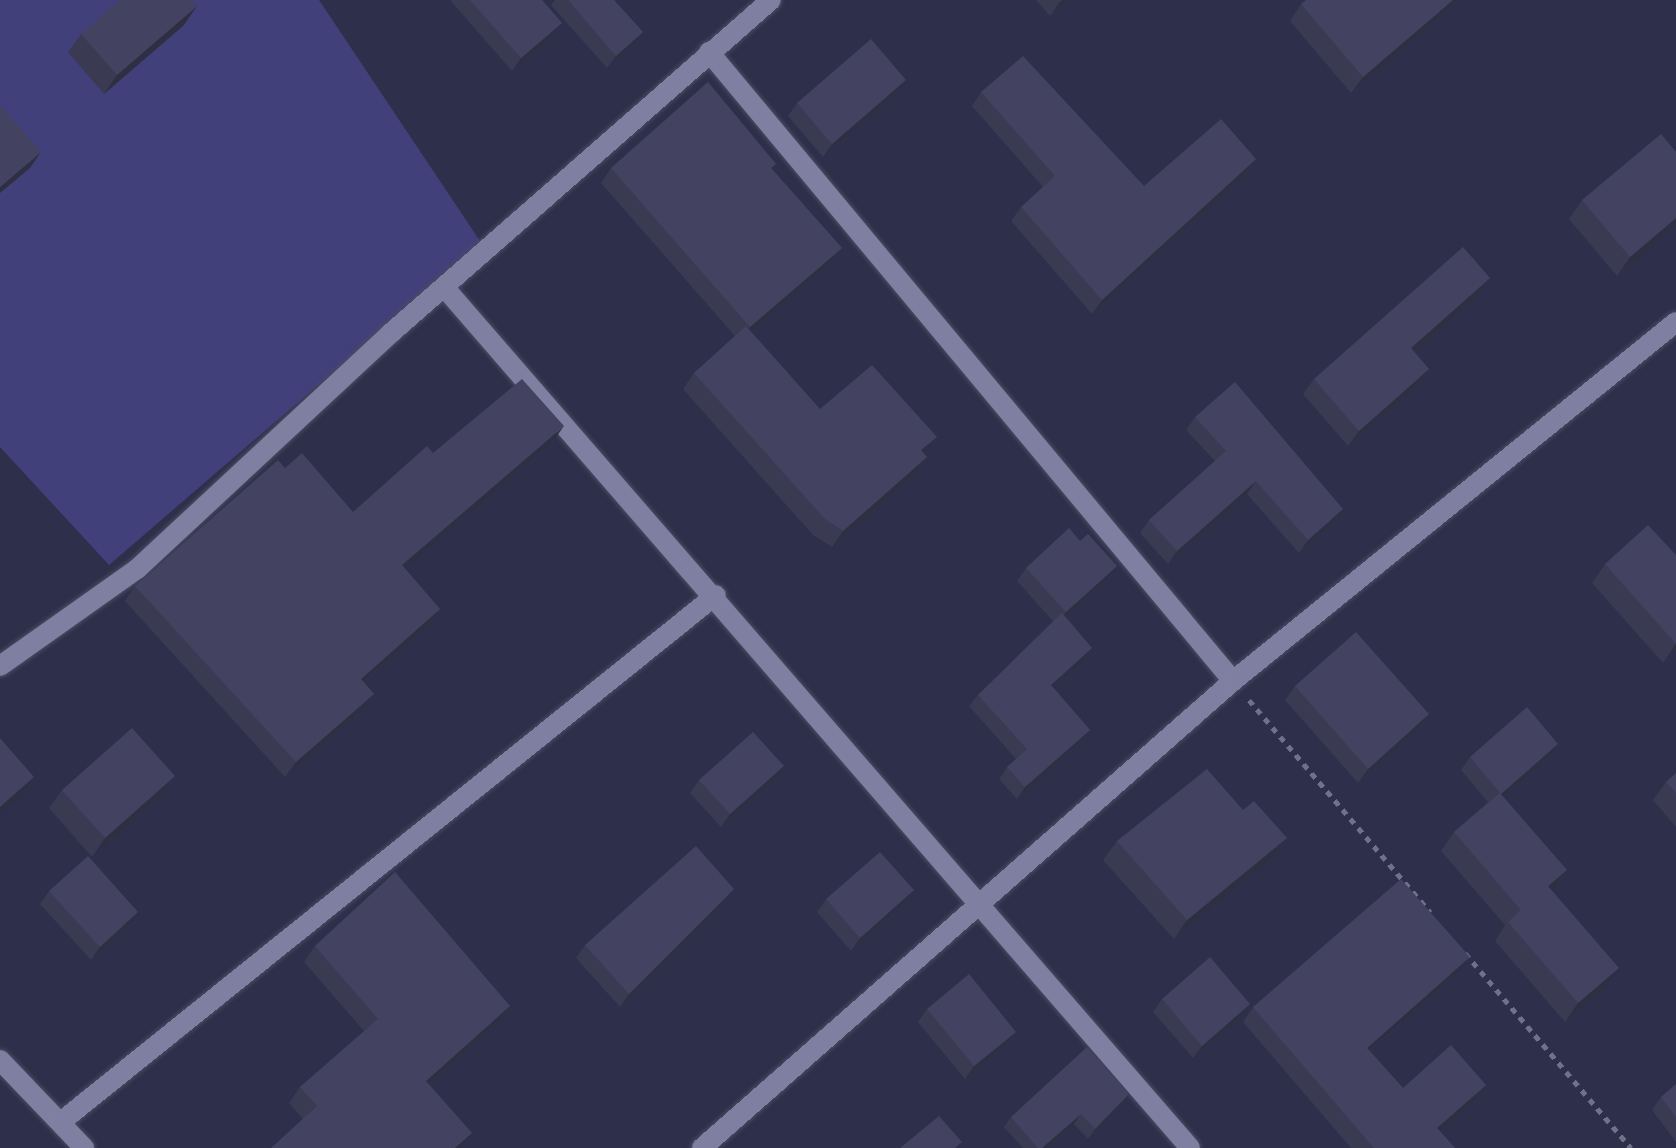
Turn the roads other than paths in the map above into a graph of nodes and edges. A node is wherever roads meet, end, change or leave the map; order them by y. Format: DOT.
graph roads {
  1 [pos="771,0"];
  2 [pos="709,52"];
  3 [pos="444,287"];
  4 [pos="1676,322"];
  5 [pos="716,595"];
  6 [pos="0,666"];
  7 [pos="1233,681"];
  8 [pos="982,904"];
  9 [pos="0,1060"];
  10 [pos="62,1121"];
  11 [pos="84,1148"];
  12 [pos="702,1148"];
  13 [pos="1190,1148"];
  1 -- 2 [label="street"];
  2 -- 3 [label="street"];
  2 -- 7 [label="street"];
  3 -- 5 [label="street"];
  3 -- 6 [label="street"];
  4 -- 7 [label="street"];
  5 -- 8 [label="street"];
  5 -- 10 [label="street"];
  7 -- 8 [label="street"];
  8 -- 12 [label="street"];
  8 -- 13 [label="street"];
  9 -- 10 [label="street"];
  10 -- 11 [label="street"];
}
